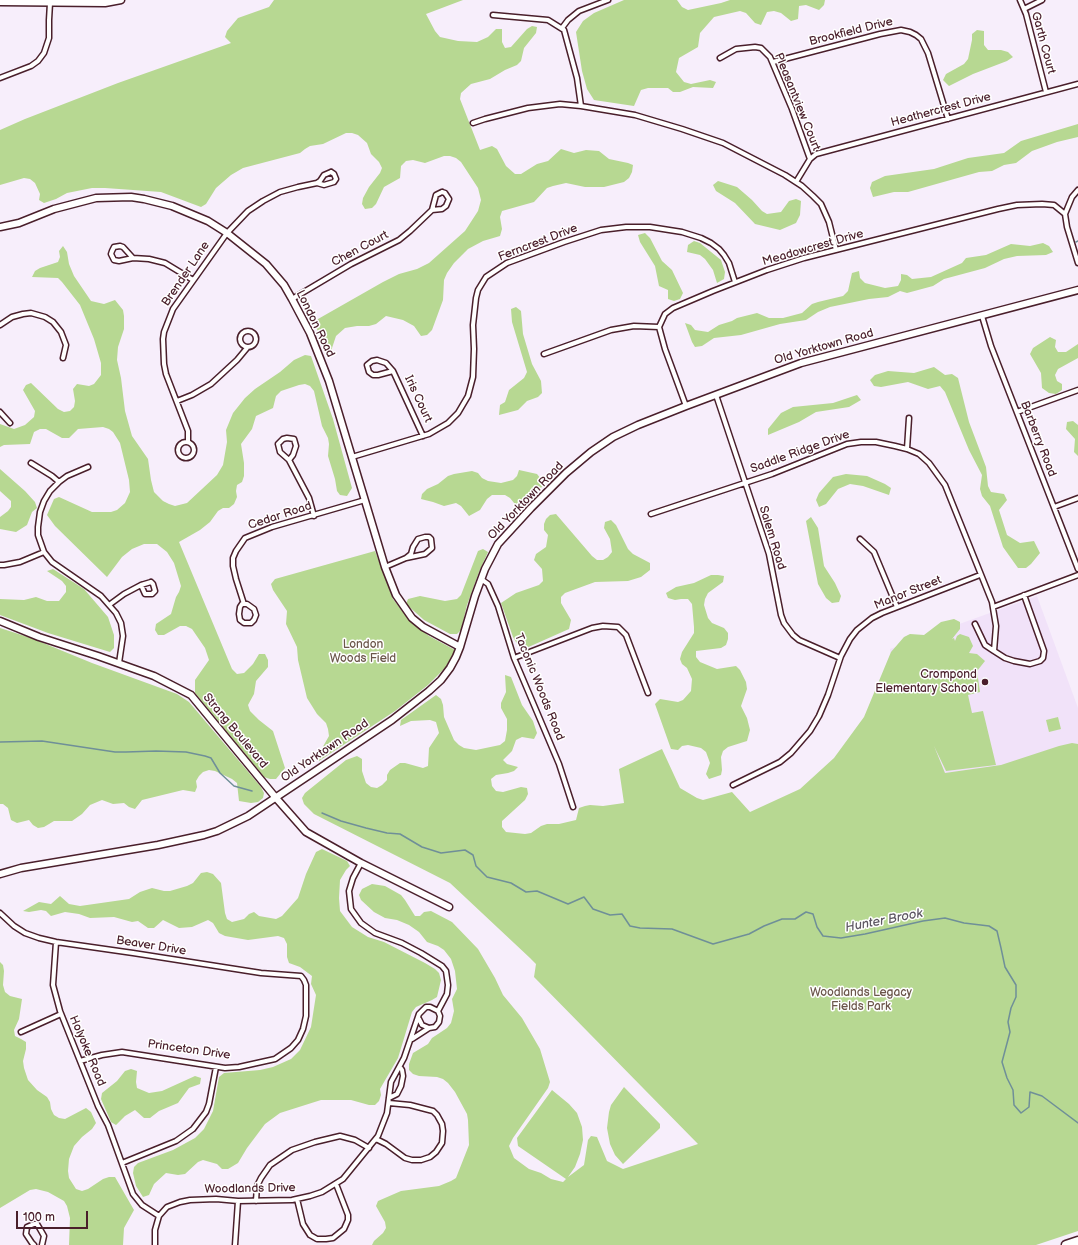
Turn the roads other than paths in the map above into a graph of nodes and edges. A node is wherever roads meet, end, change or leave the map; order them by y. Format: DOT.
graph roads {
  1 [pos="121,0"];
  2 [pos="608,0"];
  3 [pos="1020,0"];
  4 [pos="1042,0"];
  5 [pos="0,2"];
  6 [pos="50,3"];
  7 [pos="1024,9"];
  8 [pos="493,15"];
  9 [pos="562,28"];
  10 [pos="720,58"];
  11 [pos="773,62"];
  12 [pos="0,78"];
  13 [pos="1078,84"];
  14 [pos="1046,92"];
  15 [pos="581,106"];
  16 [pos="948,118"];
  17 [pos="473,123"];
  18 [pos="810,159"];
  19 [pos="796,182"];
  20 [pos="317,183"];
  21 [pos="1078,190"];
  22 [pos="432,210"];
  23 [pos="1064,214"];
  24 [pos="0,227"];
  25 [pos="227,233"];
  26 [pos="836,250"];
  27 [pos="133,258"];
  28 [pos="1078,263"];
  29 [pos="193,280"];
  30 [pos="735,282"];
  31 [pos="1078,290"];
  32 [pos="292,298"];
  33 [pos="982,316"];
  34 [pos="0,325"];
  35 [pos="659,327"];
  36 [pos="247,348"];
  37 [pos="544,354"];
  38 [pos="63,358"];
  39 [pos="393,371"];
  40 [pos="1078,390"];
  41 [pos="716,395"];
  42 [pos="177,401"];
  43 [pos="686,406"];
  44 [pos="0,412"];
  45 [pos="1017,412"];
  46 [pos="909,418"];
  47 [pos="10,423"];
  48 [pos="423,436"];
  49 [pos="188,442"];
  50 [pos="907,449"];
  51 [pos="352,457"];
  52 [pos="289,460"];
  53 [pos="31,463"];
  54 [pos="88,467"];
  55 [pos="59,482"];
  56 [pos="745,483"];
  57 [pos="1078,498"];
  58 [pos="365,500"];
  59 [pos="1054,508"];
  60 [pos="651,514"];
  61 [pos="314,516"];
  62 [pos="860,539"];
  63 [pos="44,552"];
  64 [pos="406,558"];
  65 [pos="0,565"];
  66 [pos="385,567"];
  67 [pos="1078,569"];
  68 [pos="980,575"];
  69 [pos="1078,575"];
  70 [pos="481,579"];
  71 [pos="141,586"];
  72 [pos="1024,595"];
  73 [pos="244,604"];
  74 [pos="109,605"];
  75 [pos="897,607"];
  76 [pos="993,607"];
  77 [pos="0,622"];
  78 [pos="975,624"];
  79 [pos="460,647"];
  80 [pos="994,652"];
  81 [pos="514,658"];
  82 [pos="840,658"];
  83 [pos="119,664"];
  84 [pos="648,693"];
  85 [pos="733,785"];
  86 [pos="276,798"];
  87 [pos="573,807"];
  88 [pos="361,863"];
  89 [pos="0,874"];
  90 [pos="449,907"];
  91 [pos="0,913"];
  92 [pos="56,942"];
  93 [pos="304,980"];
  94 [pos="438,1011"];
  95 [pos="61,1014"];
  96 [pos="419,1018"];
  97 [pos="429,1028"];
  98 [pos="21,1032"];
  99 [pos="412,1039"];
  100 [pos="80,1061"];
  101 [pos="216,1067"];
  102 [pos="400,1067"];
  103 [pos="389,1098"];
  104 [pos="389,1103"];
  105 [pos="376,1139"];
  106 [pos="369,1148"];
  107 [pos="122,1163"];
  108 [pos="336,1184"];
  109 [pos="297,1199"];
  110 [pos="256,1201"];
  111 [pos="238,1202"];
  112 [pos="158,1216"];
  113 [pos="1078,1241"];
  114 [pos="34,1245"];
  115 [pos="42,1245"];
  116 [pos="155,1245"];
  117 [pos="235,1245"];
  118 [pos="1066,1245"];
  1 -- 6 [label="street"];
  2 -- 9 [label="street"];
  3 -- 7 [label="street, Garth Court"];
  4 -- 7 [label="street"];
  5 -- 6 [label="street"];
  6 -- 12 [label="street"];
  7 -- 14 [label="street, Garth Court"];
  8 -- 9 [label="street"];
  9 -- 15 [label="street"];
  10 -- 11 [label="street, Pleasantview Court"];
  11 -- 16 [label="street, Brookfield Drive"];
  11 -- 18 [label="street, Pleasantview Court"];
  13 -- 14 [label="street, Heathercrest Drive"];
  14 -- 16 [label="street, Heathercrest Drive"];
  15 -- 17 [label="street"];
  15 -- 19 [label="street"];
  16 -- 18 [label="street, Heathercrest Drive"];
  18 -- 19 [label="street, Pleasantview Court"];
  19 -- 26 [label="street"];
  20 -- 25 [label="street, Brender Lane"];
  21 -- 23 [label="street"];
  22 -- 22 [label="street, Chen Court"];
  22 -- 32 [label="street, Chen Court"];
  23 -- 26 [label="street, Meadowcrest Drive"];
  23 -- 28 [label="street"];
  24 -- 25 [label="street, London Road"];
  25 -- 29 [label="street, Brender Lane"];
  25 -- 32 [label="street, London Road"];
  26 -- 30 [label="street, Meadowcrest Drive"];
  27 -- 27 [label="street"];
  27 -- 29 [label="street"];
  29 -- 42 [label="street, Brender Lane"];
  30 -- 35 [label="street, Meadowcrest Drive"];
  30 -- 48 [label="street, Ferncrest Drive"];
  31 -- 33 [label="street, Old Yorktown Road"];
  32 -- 51 [label="street, London Road"];
  33 -- 41 [label="street, Old Yorktown Road"];
  33 -- 45 [label="street, Barberry Road"];
  34 -- 38 [label="street"];
  35 -- 37 [label="street"];
  35 -- 43 [label="street"];
  36 -- 42 [label="street"];
  39 -- 39 [label="street, Iris Court"];
  39 -- 48 [label="street, Iris Court"];
  40 -- 45 [label="street"];
  41 -- 43 [label="street, Old Yorktown Road"];
  41 -- 56 [label="street, Salem Road"];
  42 -- 49 [label="street, Brender Lane"];
  43 -- 70 [label="street, Old Yorktown Road"];
  44 -- 47 [label="street"];
  45 -- 59 [label="street, Barberry Road"];
  46 -- 50 [label="street"];
  48 -- 51 [label="street, Ferncrest Drive"];
  50 -- 56 [label="street, Saddle Ridge Drive"];
  50 -- 68 [label="street, Saddle Ridge Drive"];
  51 -- 58 [label="street, London Road"];
  52 -- 52 [label="street"];
  52 -- 61 [label="street"];
  53 -- 55 [label="street"];
  54 -- 55 [label="street"];
  55 -- 63 [label="street"];
  56 -- 60 [label="street, Saddle Ridge Drive"];
  56 -- 82 [label="street, Salem Road"];
  57 -- 59 [label="street"];
  58 -- 61 [label="street, Cedar Road"];
  58 -- 66 [label="street, London Road"];
  59 -- 67 [label="street, Barberry Road"];
  61 -- 73 [label="street, Cedar Road"];
  62 -- 75 [label="street"];
  63 -- 65 [label="street"];
  63 -- 74 [label="street"];
  64 -- 64 [label="street"];
  64 -- 66 [label="street"];
  66 -- 79 [label="street, London Road"];
  68 -- 75 [label="street, Manor Street"];
  68 -- 76 [label="street"];
  69 -- 72 [label="street"];
  70 -- 79 [label="street, Old Yorktown Road"];
  70 -- 81 [label="street, Taconic Woods Road"];
  71 -- 74 [label="street"];
  72 -- 76 [label="street"];
  72 -- 80 [label="street"];
  73 -- 73 [label="street"];
  74 -- 83 [label="street"];
  75 -- 82 [label="street, Manor Street"];
  76 -- 80 [label="street"];
  77 -- 83 [label="street, Strang Boulevard"];
  78 -- 80 [label="street"];
  79 -- 86 [label="street, Old Yorktown Road"];
  81 -- 84 [label="street"];
  81 -- 87 [label="street, Taconic Woods Road"];
  82 -- 85 [label="street, Manor Street"];
  83 -- 86 [label="street, Strang Boulevard"];
  86 -- 88 [label="street, Strang Boulevard"];
  86 -- 89 [label="street, Old Yorktown Road"];
  88 -- 90 [label="street, Strang Boulevard"];
  88 -- 94 [label="street"];
  91 -- 92 [label="street, Beaver Drive"];
  92 -- 93 [label="street, Beaver Drive"];
  92 -- 95 [label="street, Holyoke Road"];
  93 -- 101 [label="street, Princeton Drive"];
  94 -- 96 [label="street"];
  94 -- 97 [label="street"];
  95 -- 98 [label="street"];
  95 -- 100 [label="street, Holyoke Road"];
  96 -- 97 [label="street"];
  96 -- 99 [label="street, Woodlands Drive"];
  97 -- 99 [label="street"];
  99 -- 102 [label="street, Woodlands Drive"];
  100 -- 101 [label="street, Princeton Drive"];
  100 -- 107 [label="street, Holyoke Road"];
  101 -- 107 [label="street"];
  102 -- 103 [label="street, Woodlands Drive"];
  102 -- 103 [label="street, Woodlands Drive"];
  103 -- 104 [label="street, Woodlands Drive"];
  104 -- 105 [label="street, Woodlands Drive"];
  104 -- 105 [label="street"];
  105 -- 106 [label="street, Woodlands Drive"];
  106 -- 108 [label="street, Woodlands Drive"];
  106 -- 110 [label="street"];
  107 -- 112 [label="street, Holyoke Road"];
  108 -- 109 [label="street, Woodlands Drive"];
  108 -- 109 [label="street"];
  109 -- 110 [label="street, Woodlands Drive"];
  110 -- 111 [label="street, Woodlands Drive"];
  111 -- 112 [label="street, Woodlands Drive"];
  111 -- 117 [label="street"];
  112 -- 116 [label="street"];
  113 -- 118 [label="highway"];
  114 -- 115 [label="street"];
}
